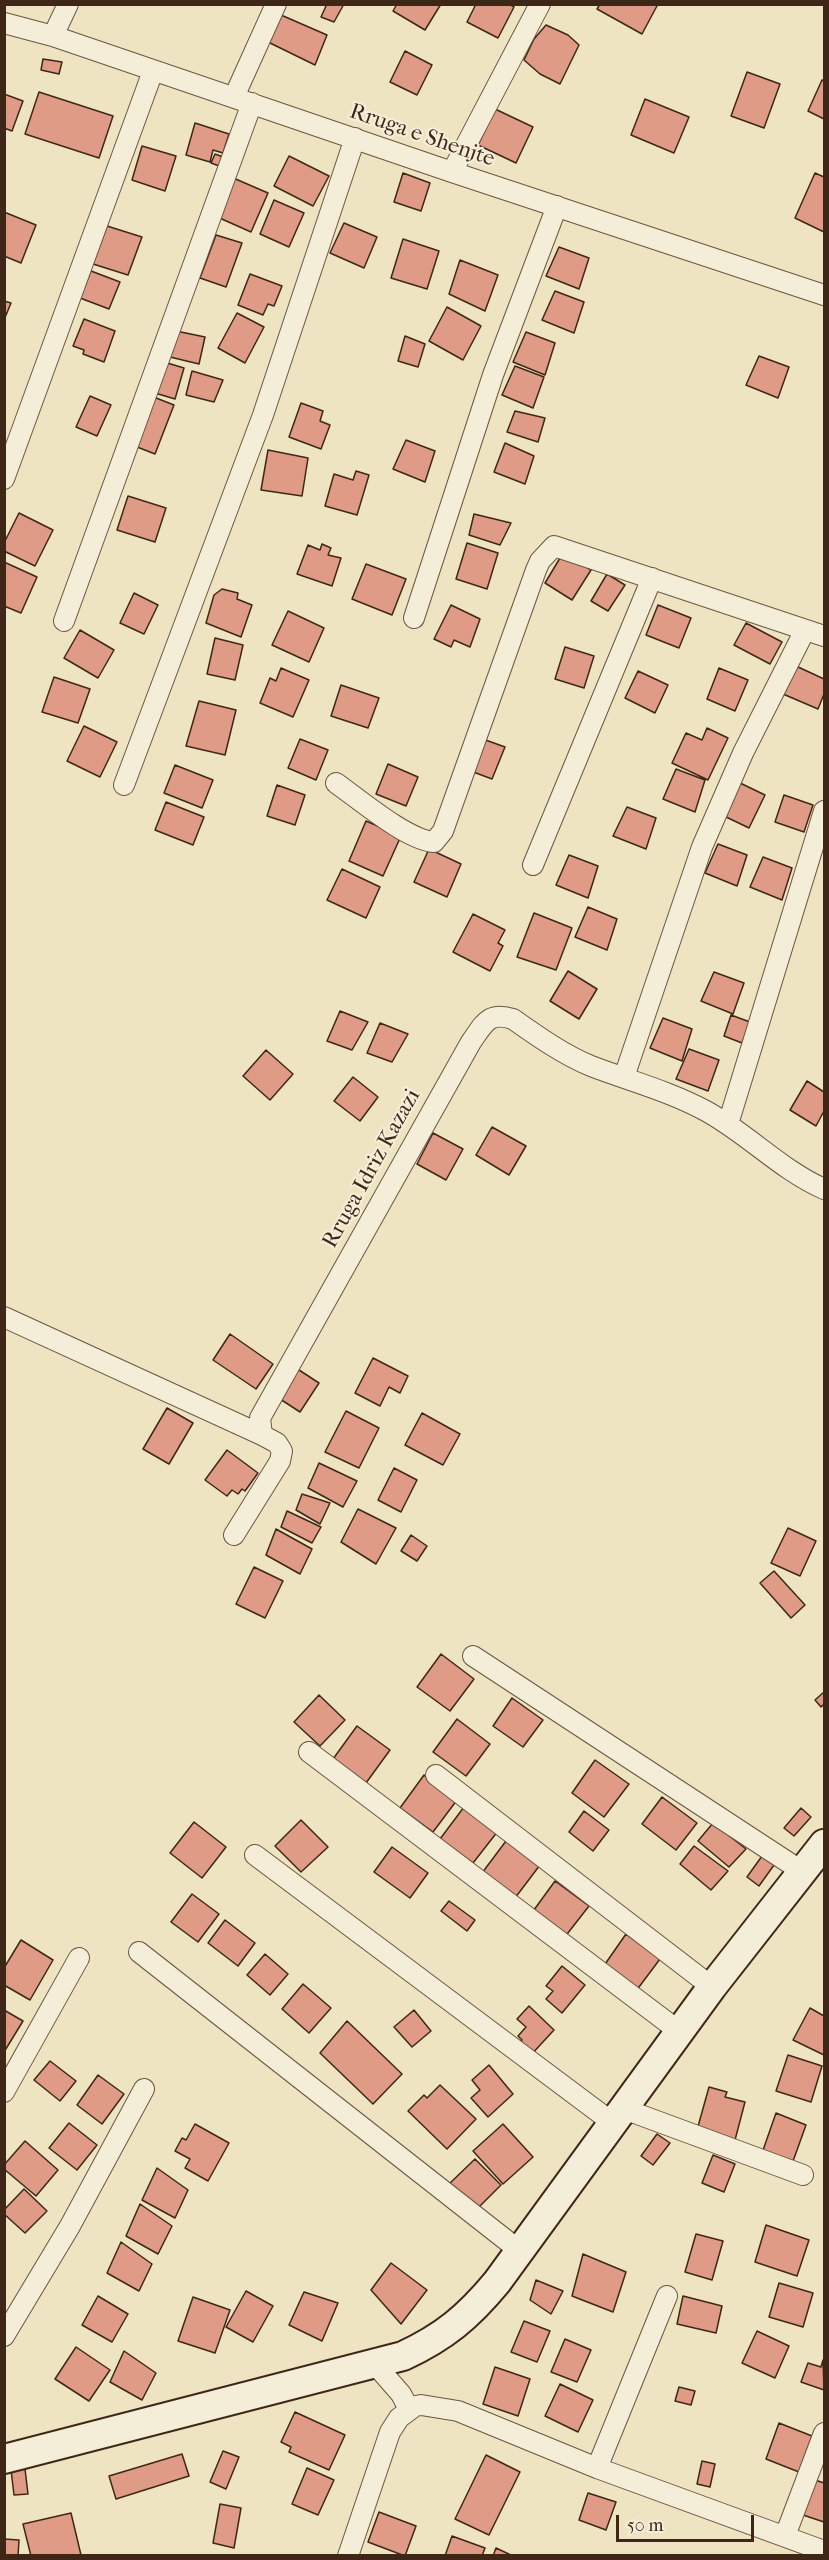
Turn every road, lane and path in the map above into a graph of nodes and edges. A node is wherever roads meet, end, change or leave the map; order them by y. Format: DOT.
graph roads {
  1 [pos="68,4"];
  2 [pos="276,4"];
  3 [pos="540,4"];
  4 [pos="4,23"];
  5 [pos="53,36"];
  6 [pos="153,70"];
  7 [pos="243,100"];
  8 [pos="355,138"];
  9 [pos="452,172"];
  10 [pos="557,206"];
  11 [pos="825,295"];
  12 [pos="4,479"];
  13 [pos="652,578"];
  14 [pos="414,618"];
  15 [pos="64,621"];
  16 [pos="805,630"];
  17 [pos="825,636"];
  18 [pos="336,783"];
  19 [pos="124,785"];
  20 [pos="825,811"];
  21 [pos="533,865"];
  22 [pos="624,1077"];
  23 [pos="728,1124"];
  24 [pos="825,1189"];
  25 [pos="4,1317"];
  26 [pos="262,1435"];
  27 [pos="234,1535"];
  28 [pos="473,1656"];
  29 [pos="309,1752"];
  30 [pos="436,1775"];
  31 [pos="825,1844"];
  32 [pos="255,1855"];
  33 [pos="803,1872"];
  34 [pos="139,1952"];
  35 [pos="79,1958"];
  36 [pos="712,1987"];
  37 [pos="680,2032"];
  38 [pos="144,2089"];
  39 [pos="4,2092"];
  40 [pos="619,2116"];
  41 [pos="803,2175"];
  42 [pos="520,2251"];
  43 [pos="667,2296"];
  44 [pos="4,2336"];
  45 [pos="380,2372"];
  46 [pos="405,2401"];
  47 [pos="825,2433"];
  48 [pos="4,2459"];
  49 [pos="597,2468"];
  50 [pos="785,2536"];
  51 [pos="825,2551"];
  52 [pos="348,2556"];
  1 -- 5 [label="street"];
  2 -- 7 [label="street"];
  3 -- 9 [label="street"];
  4 -- 5 [label="street, Rruga e Shenjte"];
  5 -- 6 [label="street, Rruga e Shenjte"];
  6 -- 7 [label="street, Rruga e Shenjte"];
  6 -- 12 [label="street"];
  7 -- 8 [label="street, Rruga e Shenjte"];
  7 -- 15 [label="street"];
  8 -- 9 [label="street, Rruga e Shenjte"];
  8 -- 19 [label="street"];
  9 -- 10 [label="street, Rruga e Shenjte"];
  10 -- 11 [label="street, Rruga e Shenjte"];
  10 -- 14 [label="street"];
  13 -- 16 [label="street"];
  13 -- 18 [label="street"];
  13 -- 21 [label="street"];
  16 -- 17 [label="street"];
  16 -- 22 [label="street"];
  20 -- 23 [label="street"];
  22 -- 23 [label="street, Rruga Idriz Kazazi"];
  22 -- 26 [label="street, Rruga Idriz Kazazi"];
  23 -- 24 [label="street, Rruga Idriz Kazazi"];
  25 -- 26 [label="street"];
  26 -- 27 [label="street"];
  28 -- 33 [label="street"];
  29 -- 37 [label="street"];
  30 -- 36 [label="street"];
  31 -- 33 [label="street"];
  32 -- 40 [label="street"];
  33 -- 36 [label="street"];
  34 -- 42 [label="street"];
  35 -- 39 [label="street"];
  36 -- 37 [label="street"];
  37 -- 40 [label="street"];
  38 -- 44 [label="street"];
  40 -- 41 [label="street"];
  40 -- 42 [label="street"];
  42 -- 45 [label="street"];
  43 -- 49 [label="street"];
  45 -- 46 [label="street"];
  45 -- 48 [label="street"];
  46 -- 49 [label="street"];
  46 -- 52 [label="street"];
  47 -- 50 [label="street"];
  49 -- 50 [label="street"];
  50 -- 51 [label="street"];
}
